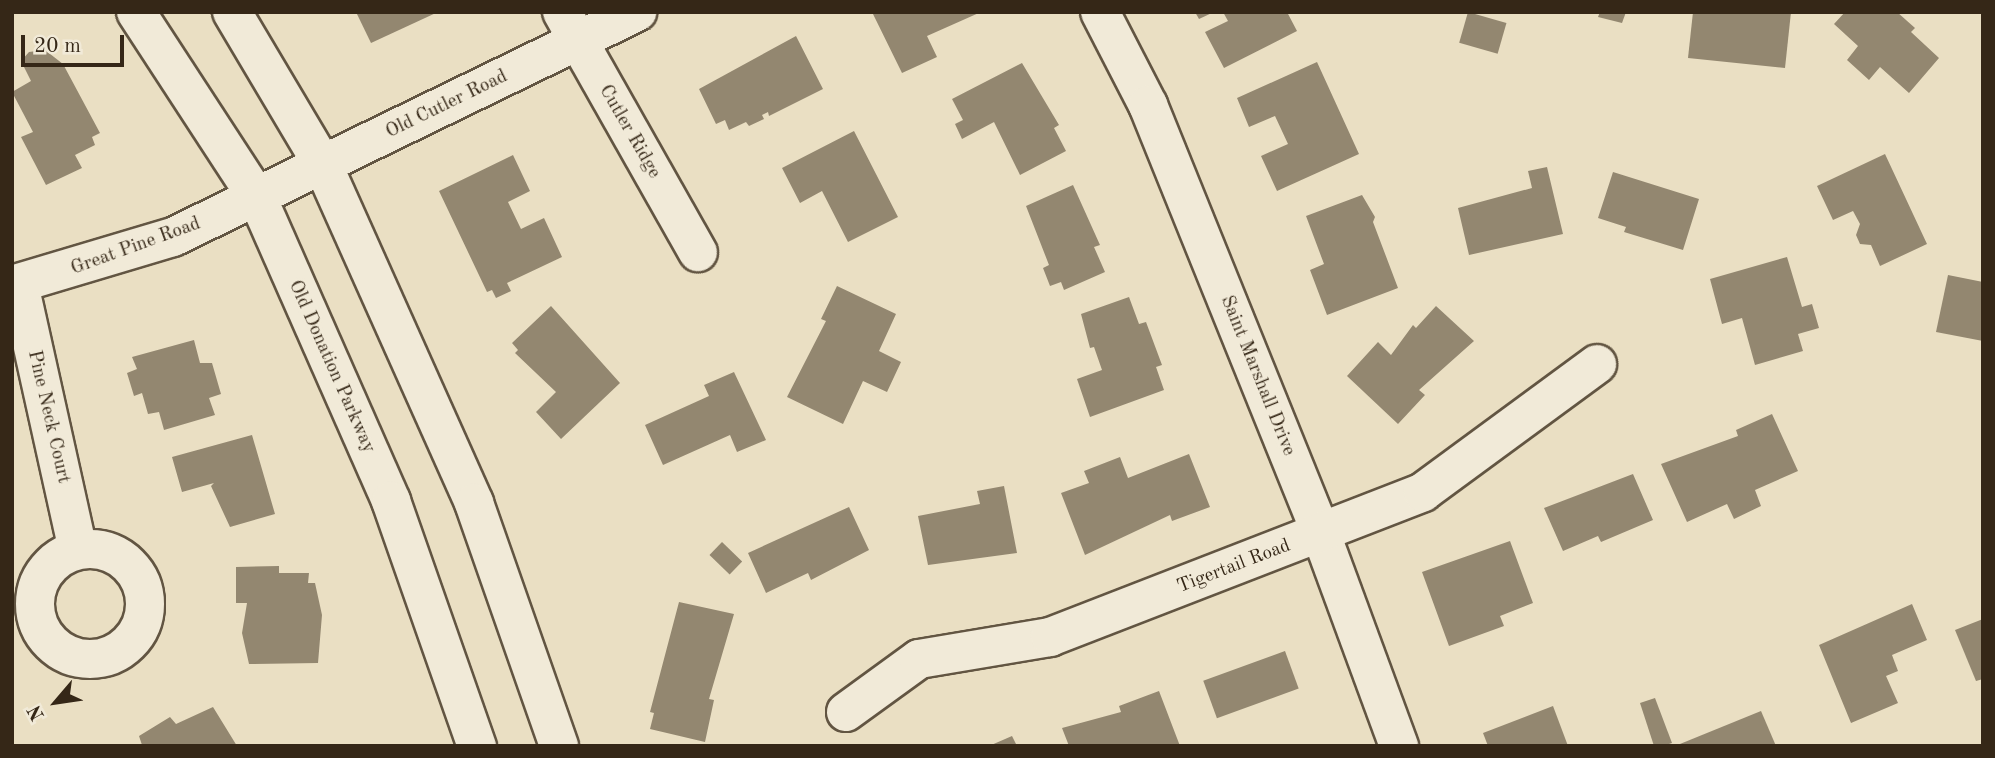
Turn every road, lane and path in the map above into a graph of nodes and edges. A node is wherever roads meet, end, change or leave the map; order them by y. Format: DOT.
graph roads {
  1 [pos="136,12"];
  2 [pos="232,12"];
  3 [pos="636,12"];
  4 [pos="1100,12"];
  5 [pos="570,27"];
  6 [pos="323,165"];
  7 [pos="258,199"];
  8 [pos="698,252"];
  9 [pos="15,285"];
  10 [pos="1597,364"];
  11 [pos="1321,534"];
  12 [pos="78,550"];
  13 [pos="846,712"];
  14 [pos="477,746"];
  15 [pos="559,746"];
  16 [pos="1399,746"];
  1 -- 7 [label="street, Old Donation Parkway"];
  2 -- 6 [label="street"];
  3 -- 5 [label="street, Old Cutler Road"];
  4 -- 11 [label="street, Saint Marshall Drive"];
  5 -- 6 [label="street, Old Cutler Road"];
  5 -- 8 [label="street, Cutler Ridge"];
  6 -- 7 [label="street, Old Cutler Road"];
  6 -- 15 [label="street"];
  7 -- 9 [label="street, Great Pine Road"];
  7 -- 14 [label="street, Old Donation Parkway"];
  9 -- 12 [label="street, Pine Neck Court"];
  10 -- 11 [label="street, Tigertail Road"];
  11 -- 13 [label="street, Tigertail Road"];
  11 -- 16 [label="street, Saint Marshall Drive"];
}
